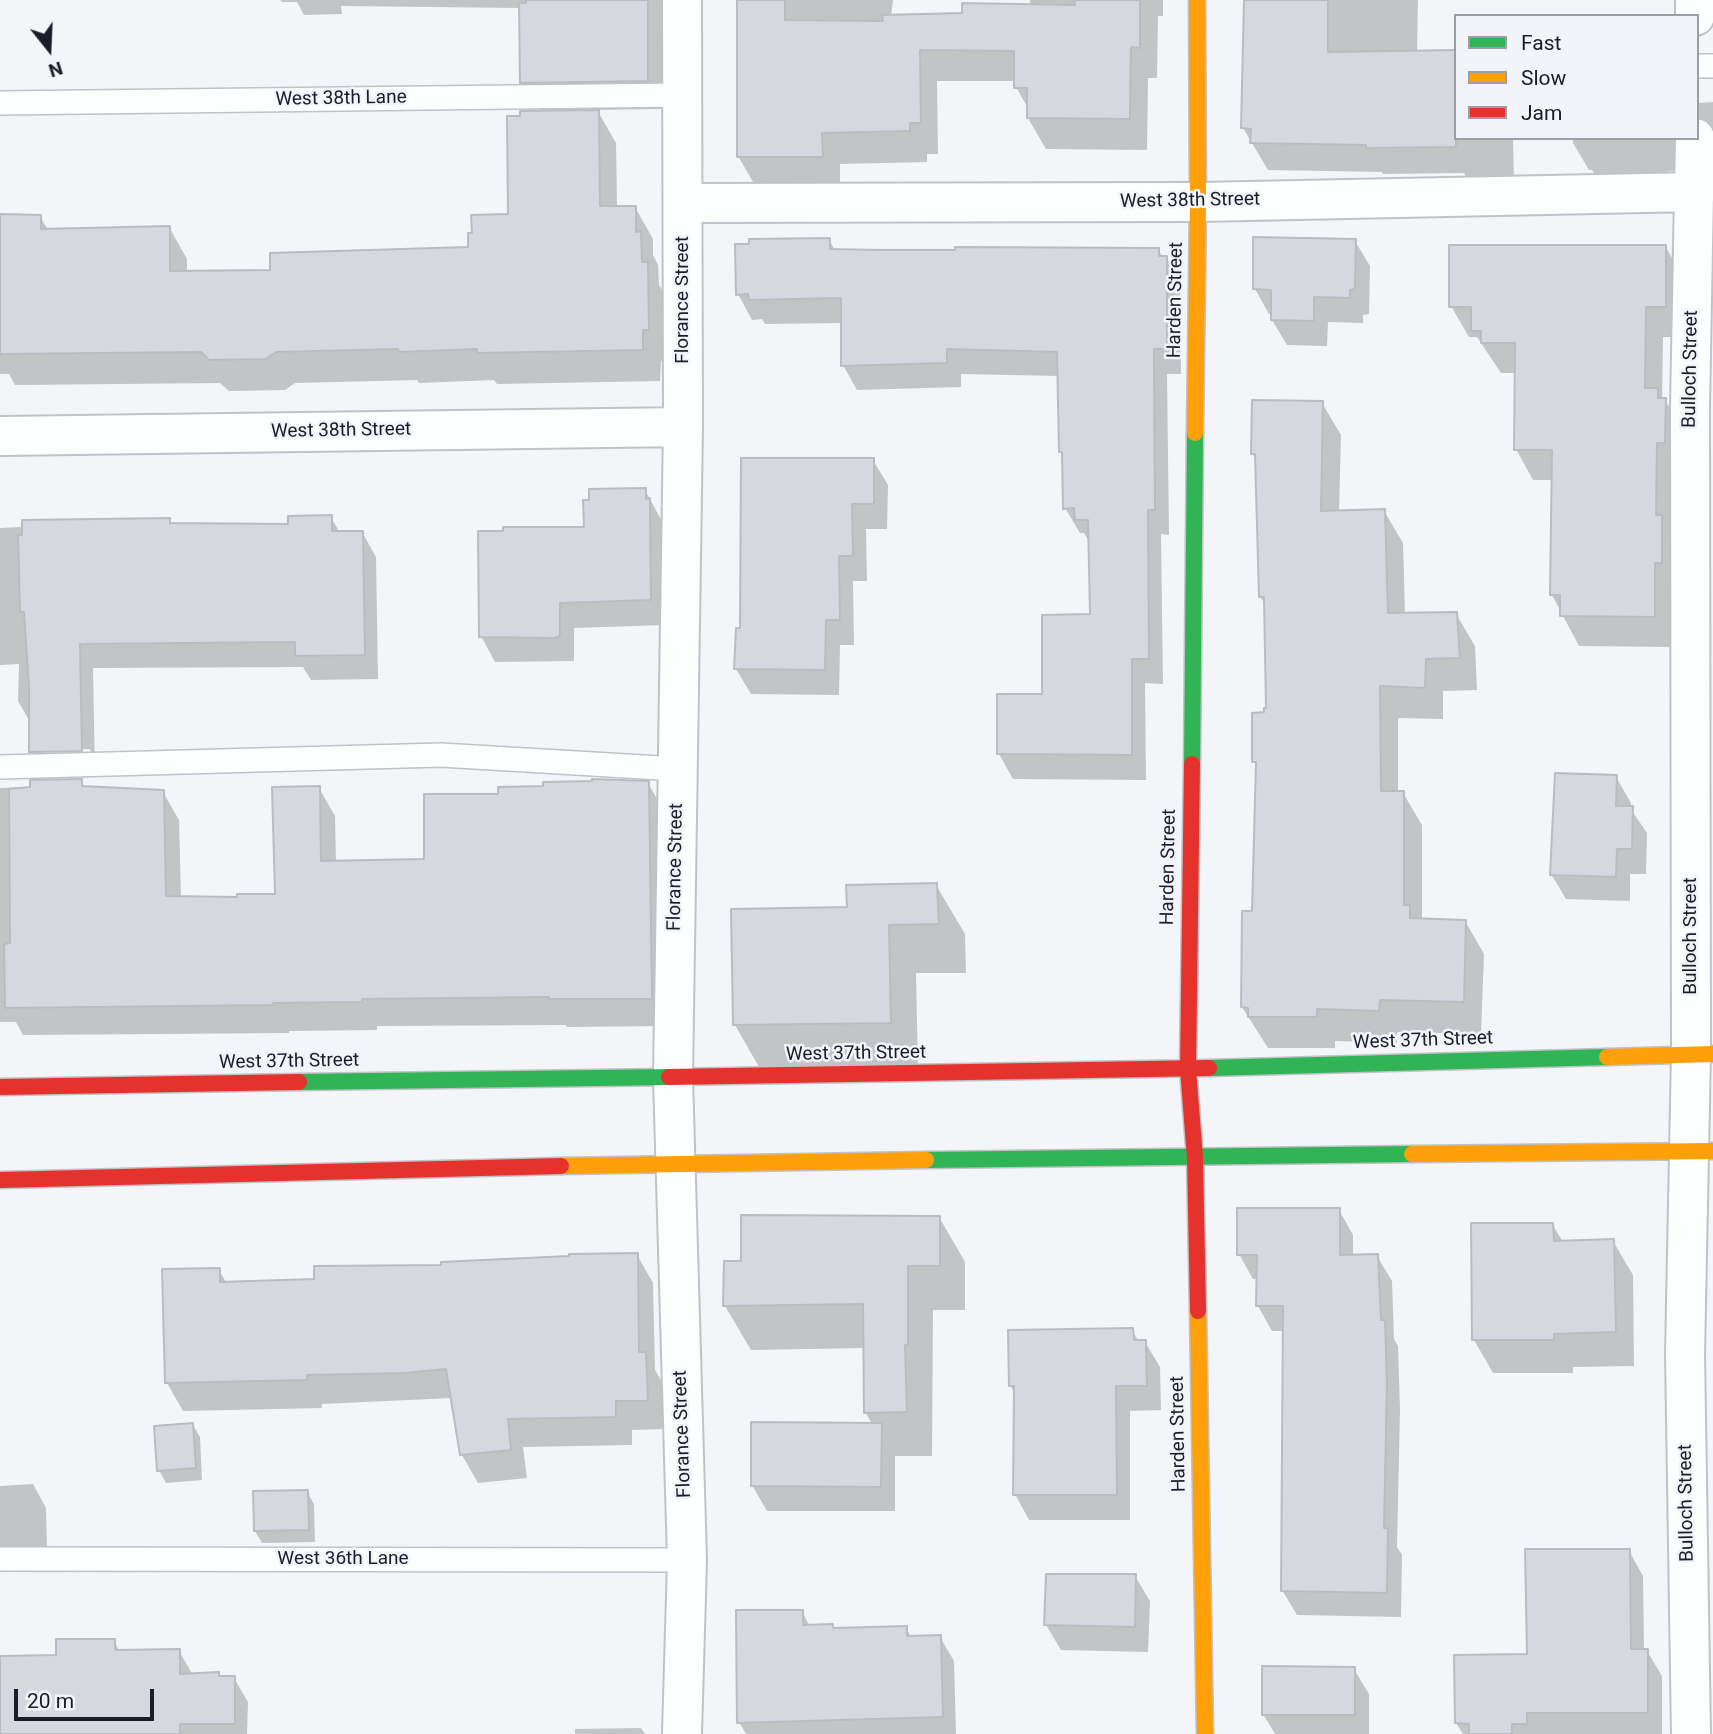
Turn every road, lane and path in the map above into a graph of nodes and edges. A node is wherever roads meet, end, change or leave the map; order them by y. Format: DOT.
graph roads {
  1 [pos="682,0"];
  2 [pos="1197,0"];
  3 [pos="683,95"];
  4 [pos="0,103"];
  5 [pos="1695,140"];
  6 [pos="1696,192"];
  7 [pos="1198,202"];
  8 [pos="684,203"];
  9 [pos="1702,408"];
  10 [pos="682,427"];
  11 [pos="0,436"];
  12 [pos="1702,744"];
  13 [pos="0,767"];
  14 [pos="677,769"];
  15 [pos="1702,1054"];
  16 [pos="1188,1069"];
  17 [pos="673,1077"];
  18 [pos="0,1087"];
  19 [pos="1701,1152"];
  20 [pos="1195,1158"];
  21 [pos="674,1163"];
  22 [pos="0,1180"];
  23 [pos="0,1559"];
  24 [pos="687,1560"];
  25 [pos="682,1734"];
  26 [pos="1205,1734"];
  27 [pos="1691,1734"];
  1 -- 3 [label="street, Florance Street"];
  2 -- 7 [label="main road, Harden Street"];
  3 -- 4 [label="lane, West 38th Lane"];
  3 -- 8 [label="street, Florance Street"];
  5 -- 6 [label="street, Bulloch Street"];
  6 -- 7 [label="street, West 38th Street"];
  6 -- 9 [label="street, Bulloch Street"];
  7 -- 8 [label="street, West 38th Street"];
  7 -- 16 [label="main road, Harden Street"];
  8 -- 10 [label="street, Florance Street"];
  9 -- 12 [label="street, Bulloch Street"];
  10 -- 11 [label="street, West 38th Street"];
  10 -- 14 [label="street, Florance Street"];
  12 -- 15 [label="street, Bulloch Street"];
  13 -- 14 [label="lane"];
  14 -- 17 [label="street, Florance Street"];
  15 -- 16 [label="main road, West 37th Street"];
  15 -- 19 [label="street, Bulloch Street"];
  16 -- 17 [label="main road, West 37th Street"];
  16 -- 20 [label="main road, Harden Street"];
  17 -- 18 [label="main road, West 37th Street"];
  17 -- 21 [label="street, Florance Street"];
  19 -- 20 [label="main road"];
  19 -- 27 [label="street, Bulloch Street"];
  20 -- 21 [label="main road"];
  20 -- 26 [label="main road, Harden Street"];
  21 -- 22 [label="main road"];
  21 -- 24 [label="street, Florance Street"];
  23 -- 24 [label="lane, West 36th Lane"];
  24 -- 25 [label="street, Florance Street"];
}
